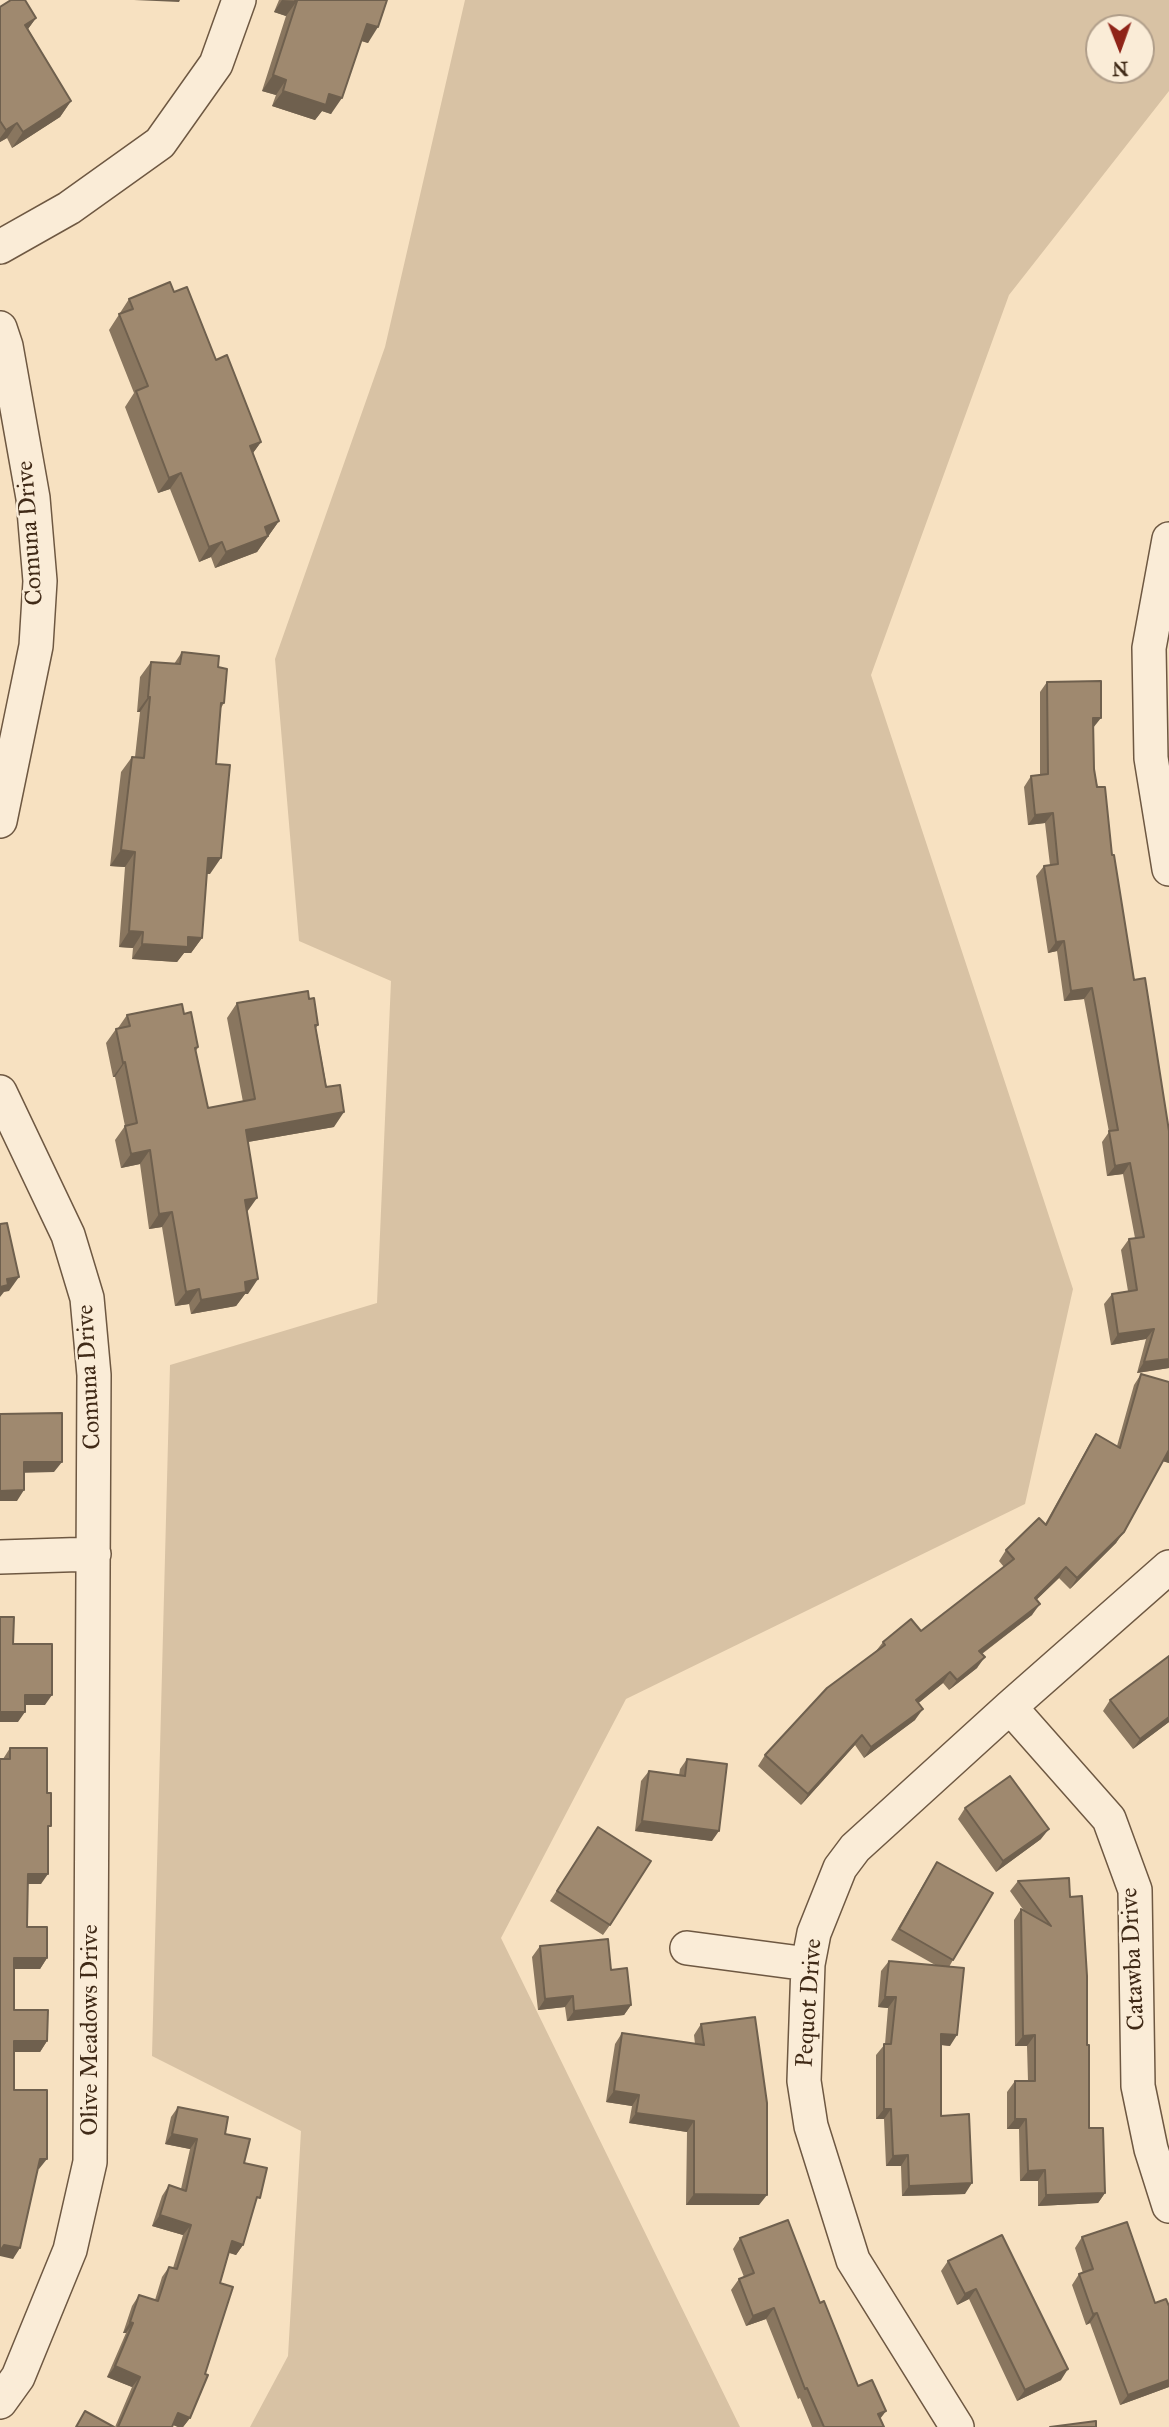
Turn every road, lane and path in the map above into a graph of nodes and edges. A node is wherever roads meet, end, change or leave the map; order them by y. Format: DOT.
graph roads {
  1 [pos="239,0"];
  2 [pos="0,247"];
  3 [pos="0,328"];
  4 [pos="1169,539"];
  5 [pos="0,821"];
  6 [pos="1169,868"];
  7 [pos="0,1092"];
  8 [pos="94,1554"];
  9 [pos="0,1557"];
  10 [pos="1169,1567"];
  11 [pos="94,1640"];
  12 [pos="1010,1707"];
  13 [pos="687,1948"];
  14 [pos="808,1964"];
  15 [pos="1169,2206"];
  16 [pos="0,2402"];
  17 [pos="957,2427"];
  1 -- 2 [label="street"];
  3 -- 5 [label="street, Comuna Drive"];
  4 -- 6 [label="street"];
  7 -- 8 [label="street, Comuna Drive"];
  8 -- 9 [label="street"];
  8 -- 11 [label="street, Comuna Drive"];
  10 -- 12 [label="street, Pequot Drive"];
  11 -- 16 [label="street, Olive Meadows Drive"];
  12 -- 14 [label="street, Pequot Drive"];
  12 -- 15 [label="street, Catawba Drive"];
  13 -- 14 [label="street"];
  14 -- 17 [label="street, Pequot Drive"];
}
